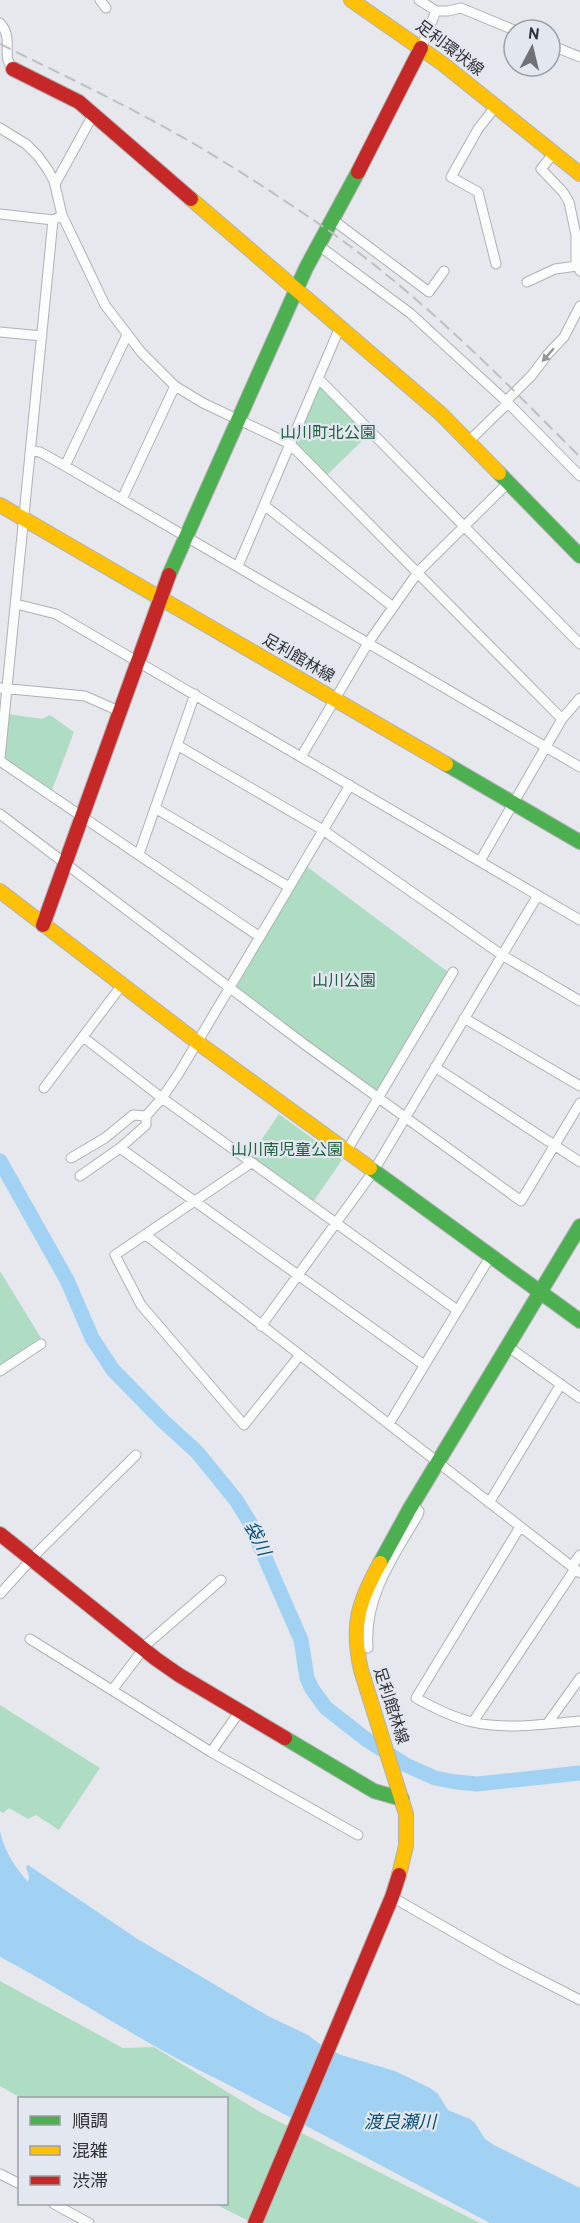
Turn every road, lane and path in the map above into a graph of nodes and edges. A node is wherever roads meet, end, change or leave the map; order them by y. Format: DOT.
graph roads {
  1 [pos="419,0"];
  2 [pos="358,2"];
  3 [pos="436,11"];
  4 [pos="0,23"];
  5 [pos="502,25"];
  6 [pos="421,48"];
  7 [pos="562,50"];
  8 [pos="580,57"];
  9 [pos="6,61"];
  10 [pos="496,106"];
  11 [pos="93,115"];
  12 [pos="0,128"];
  13 [pos="554,153"];
  14 [pos="580,174"];
  15 [pos="55,184"];
  16 [pos="0,214"];
  17 [pos="58,218"];
  18 [pos="333,220"];
  19 [pos="318,245"];
  20 [pos="496,264"];
  21 [pos="578,268"];
  22 [pos="444,271"];
  23 [pos="526,282"];
  24 [pos="296,289"];
  25 [pos="580,306"];
  26 [pos="340,327"];
  27 [pos="0,332"];
  28 [pos="127,335"];
  29 [pos="42,336"];
  30 [pos="318,378"];
  31 [pos="175,386"];
  32 [pos="507,402"];
  33 [pos="239,418"];
  34 [pos="468,442"];
  35 [pos="290,444"];
  36 [pos="31,451"];
  37 [pos="65,466"];
  38 [pos="580,476"];
  39 [pos="509,482"];
  40 [pos="122,499"];
  41 [pos="0,505"];
  42 [pos="264,506"];
  43 [pos="24,519"];
  44 [pos="465,525"];
  45 [pos="185,536"];
  46 [pos="580,556"];
  47 [pos="238,566"];
  48 [pos="418,572"];
  49 [pos="159,597"];
  50 [pos="16,604"];
  51 [pos="393,607"];
  52 [pos="368,643"];
  53 [pos="580,644"];
  54 [pos="137,660"];
  55 [pos="4,688"];
  56 [pos="195,694"];
  57 [pos="580,698"];
  58 [pos="335,700"];
  59 [pos="119,711"];
  60 [pos="562,718"];
  61 [pos="177,745"];
  62 [pos="546,747"];
  63 [pos="302,757"];
  64 [pos="0,760"];
  65 [pos="580,766"];
  66 [pos="350,785"];
  67 [pos="513,803"];
  68 [pos="155,808"];
  69 [pos="0,814"];
  70 [pos="82,815"];
  71 [pos="323,830"];
  72 [pos="580,842"];
  73 [pos="138,854"];
  74 [pos="480,861"];
  75 [pos="65,862"];
  76 [pos="289,887"];
  77 [pos="0,891"];
  78 [pos="538,895"];
  79 [pos="580,920"];
  80 [pos="43,925"];
  81 [pos="260,937"];
  82 [pos="502,955"];
  83 [pos="453,972"];
  84 [pos="122,985"];
  85 [pos="230,987"];
  86 [pos="580,1001"];
  87 [pos="464,1018"];
  88 [pos="83,1037"];
  89 [pos="197,1042"];
  90 [pos="435,1067"];
  91 [pos="580,1086"];
  92 [pos="44,1088"];
  93 [pos="162,1098"];
  94 [pos="378,1098"];
  95 [pos="580,1103"];
  96 [pos="146,1116"];
  97 [pos="406,1117"];
  98 [pos="554,1145"];
  99 [pos="120,1148"];
  100 [pos="346,1152"];
  101 [pos="71,1158"];
  102 [pos="580,1162"];
  103 [pos="251,1163"];
  104 [pos="373,1172"];
  105 [pos="80,1176"];
  106 [pos="194,1200"];
  107 [pos="336,1223"];
  108 [pos="580,1226"];
  109 [pos="146,1235"];
  110 [pos="490,1257"];
  111 [pos="298,1275"];
  112 [pos="540,1293"];
  113 [pos="457,1310"];
  114 [pos="580,1321"];
  115 [pos="261,1326"];
  116 [pos="41,1344"];
  117 [pos="507,1346"];
  118 [pos="300,1355"];
  119 [pos="424,1365"];
  120 [pos="0,1371"];
  121 [pos="561,1384"];
  122 [pos="580,1398"];
  123 [pos="389,1424"];
  124 [pos="136,1455"];
  125 [pos="438,1462"];
  126 [pos="489,1503"];
  127 [pos="412,1505"];
  128 [pos="520,1527"];
  129 [pos="0,1534"];
  130 [pos="580,1555"];
  131 [pos="31,1559"];
  132 [pos="576,1569"];
  133 [pos="221,1580"];
  134 [pos="0,1594"];
  135 [pos="30,1639"];
  136 [pos="143,1648"];
  137 [pos="368,1648"];
  138 [pos="580,1678"];
  139 [pos="112,1689"];
  140 [pos="240,1711"];
  141 [pos="580,1721"];
  142 [pos="473,1722"];
  143 [pos="547,1724"];
  144 [pos="211,1752"];
  145 [pos="401,1797"];
  146 [pos="358,1835"];
  147 [pos="390,1902"];
  148 [pos="580,2000"];
  149 [pos="0,2174"];
  150 [pos="18,2183"];
  151 [pos="56,2205"];
  152 [pos="89,2223"];
  153 [pos="255,2223"];
  1 -- 3 [label="street"];
  2 -- 6 [label="street, 足利環状線"];
  3 -- 5 [label="street"];
  3 -- 6 [label="street"];
  4 -- 9 [label="street"];
  6 -- 10 [label="street, 足利環状線"];
  6 -- 18 [label="street"];
  7 -- 8 [label="street"];
  9 -- 11 [label="street"];
  10 -- 13 [label="street, 足利環状線"];
  10 -- 20 [label="street"];
  11 -- 15 [label="street"];
  11 -- 24 [label="street"];
  12 -- 15 [label="street"];
  13 -- 14 [label="street, 足利環状線"];
  13 -- 21 [label="street"];
  15 -- 17 [label="street"];
  16 -- 17 [label="street"];
  17 -- 28 [label="street"];
  17 -- 29 [label="street"];
  18 -- 19 [label="street"];
  18 -- 22 [label="street"];
  19 -- 24 [label="street"];
  19 -- 32 [label="street"];
  21 -- 23 [label="street"];
  24 -- 26 [label="street"];
  24 -- 33 [label="street"];
  25 -- 32 [label="street, one-way"];
  26 -- 30 [label="street"];
  26 -- 34 [label="street"];
  27 -- 29 [label="street"];
  28 -- 31 [label="street"];
  28 -- 37 [label="street"];
  29 -- 36 [label="street"];
  30 -- 35 [label="street"];
  30 -- 44 [label="street"];
  31 -- 33 [label="street"];
  31 -- 40 [label="street"];
  32 -- 34 [label="street"];
  32 -- 38 [label="street"];
  33 -- 35 [label="street"];
  33 -- 45 [label="street"];
  34 -- 39 [label="street"];
  35 -- 42 [label="street"];
  35 -- 48 [label="street"];
  36 -- 37 [label="street"];
  36 -- 43 [label="street"];
  37 -- 40 [label="street"];
  39 -- 44 [label="street"];
  39 -- 46 [label="street"];
  40 -- 45 [label="street"];
  41 -- 43 [label="street, 足利館林線"];
  42 -- 47 [label="street"];
  42 -- 51 [label="street"];
  43 -- 49 [label="street, 足利館林線"];
  43 -- 50 [label="street"];
  44 -- 48 [label="street"];
  44 -- 53 [label="street"];
  45 -- 47 [label="street"];
  45 -- 49 [label="street"];
  47 -- 52 [label="street"];
  48 -- 51 [label="street"];
  48 -- 60 [label="street"];
  49 -- 54 [label="street"];
  49 -- 58 [label="street, 足利館林線"];
  50 -- 54 [label="street"];
  50 -- 55 [label="street"];
  51 -- 52 [label="street"];
  52 -- 58 [label="street"];
  52 -- 62 [label="street"];
  54 -- 56 [label="street"];
  54 -- 59 [label="street"];
  55 -- 59 [label="street"];
  55 -- 64 [label="street"];
  56 -- 61 [label="street"];
  56 -- 63 [label="street"];
  57 -- 60 [label="street"];
  58 -- 63 [label="street"];
  58 -- 67 [label="street, 足利館林線"];
  59 -- 70 [label="street"];
  60 -- 62 [label="street"];
  61 -- 68 [label="street"];
  61 -- 71 [label="street"];
  62 -- 65 [label="street"];
  62 -- 67 [label="street"];
  63 -- 66 [label="street"];
  64 -- 70 [label="street"];
  66 -- 71 [label="street"];
  66 -- 74 [label="street"];
  67 -- 72 [label="street, 足利館林線"];
  67 -- 74 [label="street"];
  68 -- 73 [label="street"];
  68 -- 76 [label="street"];
  69 -- 75 [label="street"];
  70 -- 73 [label="street"];
  70 -- 75 [label="street"];
  71 -- 76 [label="street"];
  71 -- 82 [label="street"];
  73 -- 81 [label="street"];
  74 -- 78 [label="street"];
  75 -- 80 [label="street"];
  75 -- 85 [label="street"];
  76 -- 81 [label="street"];
  77 -- 80 [label="street"];
  78 -- 79 [label="street"];
  78 -- 82 [label="street"];
  80 -- 84 [label="street"];
  81 -- 85 [label="street"];
  82 -- 86 [label="street"];
  82 -- 87 [label="street"];
  83 -- 94 [label="street"];
  84 -- 88 [label="street"];
  84 -- 89 [label="street"];
  85 -- 89 [label="street"];
  85 -- 94 [label="street"];
  87 -- 90 [label="street"];
  87 -- 91 [label="street"];
  88 -- 92 [label="street"];
  88 -- 93 [label="street"];
  89 -- 93 [label="street"];
  89 -- 100 [label="street"];
  90 -- 97 [label="street"];
  90 -- 98 [label="street"];
  93 -- 96 [label="street"];
  93 -- 103 [label="street"];
  94 -- 97 [label="street"];
  94 -- 100 [label="street"];
  95 -- 98 [label="street"];
  96 -- 99 [label="street"];
  96 -- 101 [label="street"];
  97 -- 98 [label="street"];
  97 -- 104 [label="street"];
  98 -- 102 [label="street"];
  99 -- 105 [label="street"];
  99 -- 106 [label="street"];
  100 -- 104 [label="street"];
  103 -- 106 [label="street"];
  103 -- 107 [label="street"];
  104 -- 107 [label="street"];
  104 -- 110 [label="street"];
  106 -- 109 [label="street"];
  106 -- 111 [label="street"];
  107 -- 111 [label="street"];
  107 -- 113 [label="street"];
  108 -- 112 [label="street, 足利館林線"];
  109 -- 115 [label="street"];
  109 -- 118 [label="street"];
  110 -- 112 [label="street"];
  110 -- 113 [label="street"];
  111 -- 115 [label="street"];
  111 -- 119 [label="street"];
  112 -- 114 [label="street"];
  112 -- 117 [label="street, 足利館林線"];
  113 -- 119 [label="street"];
  115 -- 118 [label="street"];
  116 -- 120 [label="street"];
  117 -- 121 [label="street"];
  117 -- 125 [label="street, 足利館林線"];
  118 -- 123 [label="street"];
  119 -- 123 [label="street"];
  121 -- 122 [label="street"];
  121 -- 126 [label="street"];
  123 -- 125 [label="street"];
  124 -- 131 [label="street"];
  125 -- 126 [label="street"];
  125 -- 127 [label="street, 足利館林線"];
  126 -- 128 [label="street"];
  127 -- 137 [label="street"];
  127 -- 145 [label="street, 足利館林線"];
  128 -- 132 [label="street"];
  128 -- 142 [label="street"];
  129 -- 131 [label="street"];
  130 -- 132 [label="street"];
  131 -- 134 [label="street"];
  131 -- 136 [label="street"];
  132 -- 142 [label="street"];
  133 -- 136 [label="street"];
  135 -- 139 [label="street"];
  136 -- 139 [label="street"];
  136 -- 140 [label="street"];
  138 -- 143 [label="street"];
  139 -- 144 [label="street"];
  140 -- 144 [label="street"];
  140 -- 145 [label="street"];
  141 -- 143 [label="street"];
  142 -- 143 [label="street"];
  144 -- 146 [label="street"];
  145 -- 147 [label="street, 足利館林線"];
  147 -- 148 [label="street"];
  147 -- 153 [label="street, 足利館林線"];
  149 -- 150 [label="street"];
  151 -- 152 [label="street"];
}
